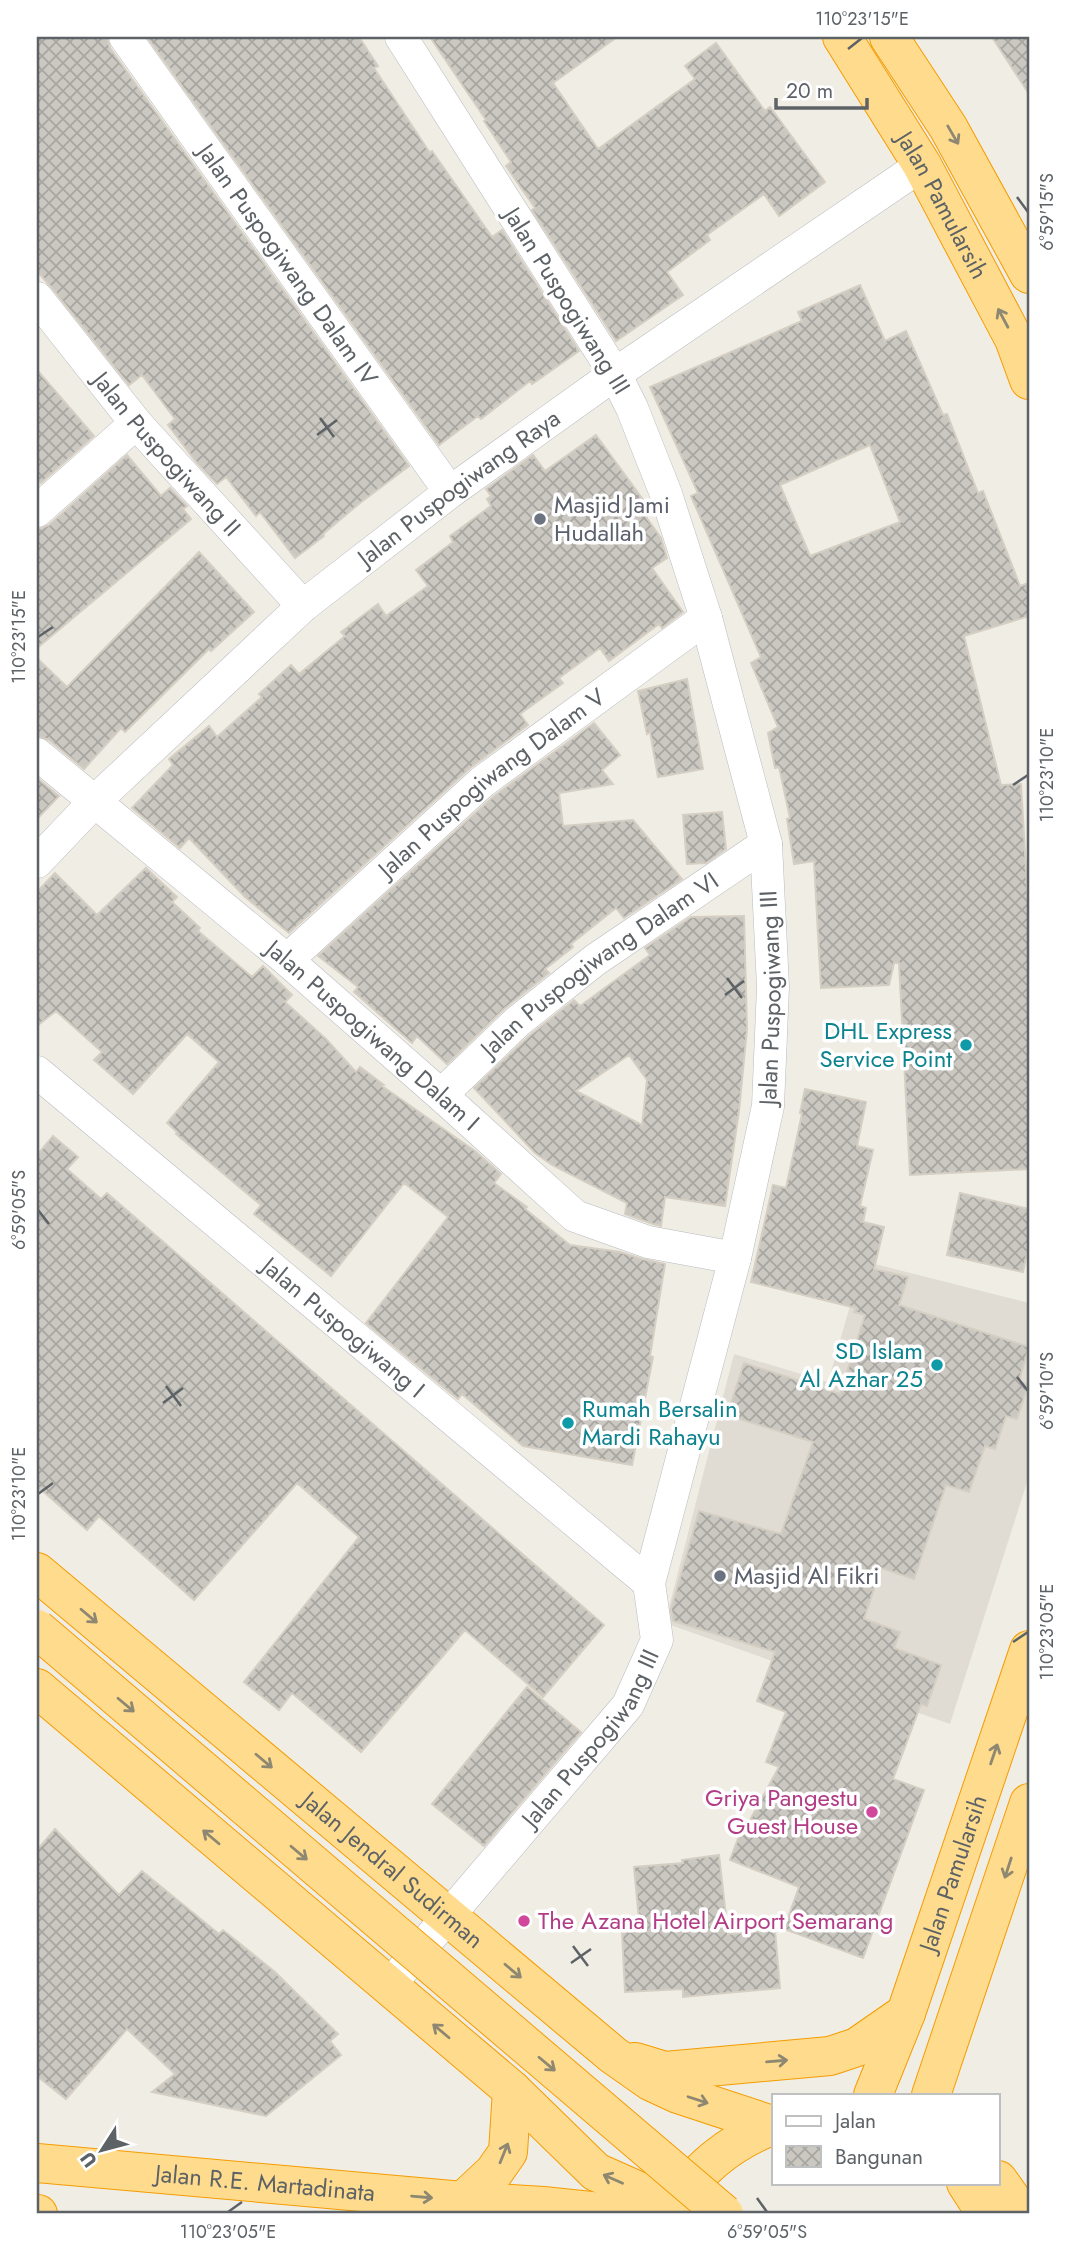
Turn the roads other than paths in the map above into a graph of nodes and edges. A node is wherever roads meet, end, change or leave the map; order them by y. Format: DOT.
graph roads {
  1 [pos="125,37"];
  2 [pos="401,37"];
  3 [pos="842,37"];
  4 [pos="889,37"];
  5 [pos="922,165"];
  6 [pos="1029,274"];
  7 [pos="37,298"];
  8 [pos="615,374"];
  9 [pos="1029,380"];
  10 [pos="136,423"];
  11 [pos="450,492"];
  12 [pos="37,511"];
  13 [pos="303,606"];
  14 [pos="706,618"];
  15 [pos="37,754"];
  16 [pos="95,801"];
  17 [pos="766,844"];
  18 [pos="37,862"];
  19 [pos="286,960"];
  20 [pos="37,1072"];
  21 [pos="441,1095"];
  22 [pos="735,1258"];
  23 [pos="37,1572"];
  24 [pos="649,1583"];
  25 [pos="37,1629"];
  26 [pos="1029,1650"];
  27 [pos="37,1688"];
  28 [pos="1029,1803"];
  29 [pos="448,1915"];
  30 [pos="388,1987"];
  31 [pos="906,2014"];
  32 [pos="958,2018"];
  33 [pos="613,2056"];
  34 [pos="512,2090"];
  35 [pos="873,2094"];
  36 [pos="930,2094"];
  37 [pos="953,2094"];
  38 [pos="772,2125"];
  39 [pos="772,2125"];
  40 [pos="37,2162"];
  41 [pos="262,2182"];
  42 [pos="1000,2183"];
  43 [pos="968,2184"];
  44 [pos="463,2201"];
  45 [pos="673,2211"];
  46 [pos="294,2214"];
  47 [pos="619,2214"];
  48 [pos="724,2214"];
  49 [pos="986,2214"];
  50 [pos="1022,2214"];
  1 -- 11 [label="street, Jalan Puspogiwang Dalam IV"];
  2 -- 8 [label="street, Jalan Puspogiwang III"];
  3 -- 5 [label="highway, Jalan Pamularsih"];
  4 -- 6 [label="highway, Jalan Pamularsih, one-way"];
  5 -- 8 [label="street, Jalan Puspogiwang Raya"];
  9 -- 5 [label="highway, Jalan Pamularsih, one-way"];
  7 -- 10 [label="street, Jalan Puspogiwang II"];
  8 -- 11 [label="street, Jalan Puspogiwang Raya"];
  8 -- 14 [label="street, Jalan Puspogiwang III"];
  10 -- 12 [label="street"];
  10 -- 13 [label="street, Jalan Puspogiwang II"];
  11 -- 13 [label="street, Jalan Puspogiwang Raya"];
  13 -- 16 [label="street, Jalan Puspogiwang Raya"];
  14 -- 17 [label="street, Jalan Puspogiwang III"];
  14 -- 19 [label="street, Jalan Puspogiwang Dalam V"];
  15 -- 16 [label="street, Jalan Puspogiwang Dalam I"];
  16 -- 18 [label="street, Jalan Puspogiwang Raya"];
  16 -- 19 [label="street, Jalan Puspogiwang Dalam I"];
  17 -- 21 [label="street, Jalan Puspogiwang Dalam VI"];
  17 -- 22 [label="street, Jalan Puspogiwang III"];
  19 -- 21 [label="street, Jalan Puspogiwang Dalam I"];
  20 -- 24 [label="street, Jalan Puspogiwang I"];
  21 -- 22 [label="street, Jalan Puspogiwang Dalam I"];
  22 -- 24 [label="street, Jalan Puspogiwang III"];
  23 -- 29 [label="highway, Jalan Jendral Sudirman, one-way"];
  24 -- 29 [label="street, Jalan Puspogiwang III"];
  25 -- 48 [label="highway, one-way, bridge"];
  31 -- 26 [label="highway, Jalan Pamularsih, one-way"];
  30 -- 27 [label="highway, one-way"];
  28 -- 32 [label="highway, Jalan Pamularsih, one-way"];
  29 -- 30 [label="street, Jalan Puspogiwang III"];
  29 -- 33 [label="highway, Jalan Jendral Sudirman, one-way"];
  34 -- 30 [label="highway, one-way"];
  33 -- 31 [label="highway, one-way"];
  31 -- 35 [label="highway, Jalan Pamularsih"];
  32 -- 36 [label="highway, Jalan Pamularsih"];
  32 -- 37 [label="highway"];
  33 -- 38 [label="highway, Jalan Jendral Sudirman, one-way"];
  44 -- 34 [label="highway, one-way"];
  45 -- 34 [label="highway, one-way"];
  39 -- 45 [label="highway"];
  40 -- 41 [label="highway, Jalan R.E. Martadinata"];
  41 -- 44 [label="highway, Jalan R.E. Martadinata, one-way"];
  41 -- 46 [label="highway"];
  42 -- 50 [label="highway"];
  43 -- 49 [label="highway"];
  44 -- 47 [label="highway, Jalan R.E. Martadinata"];
}
